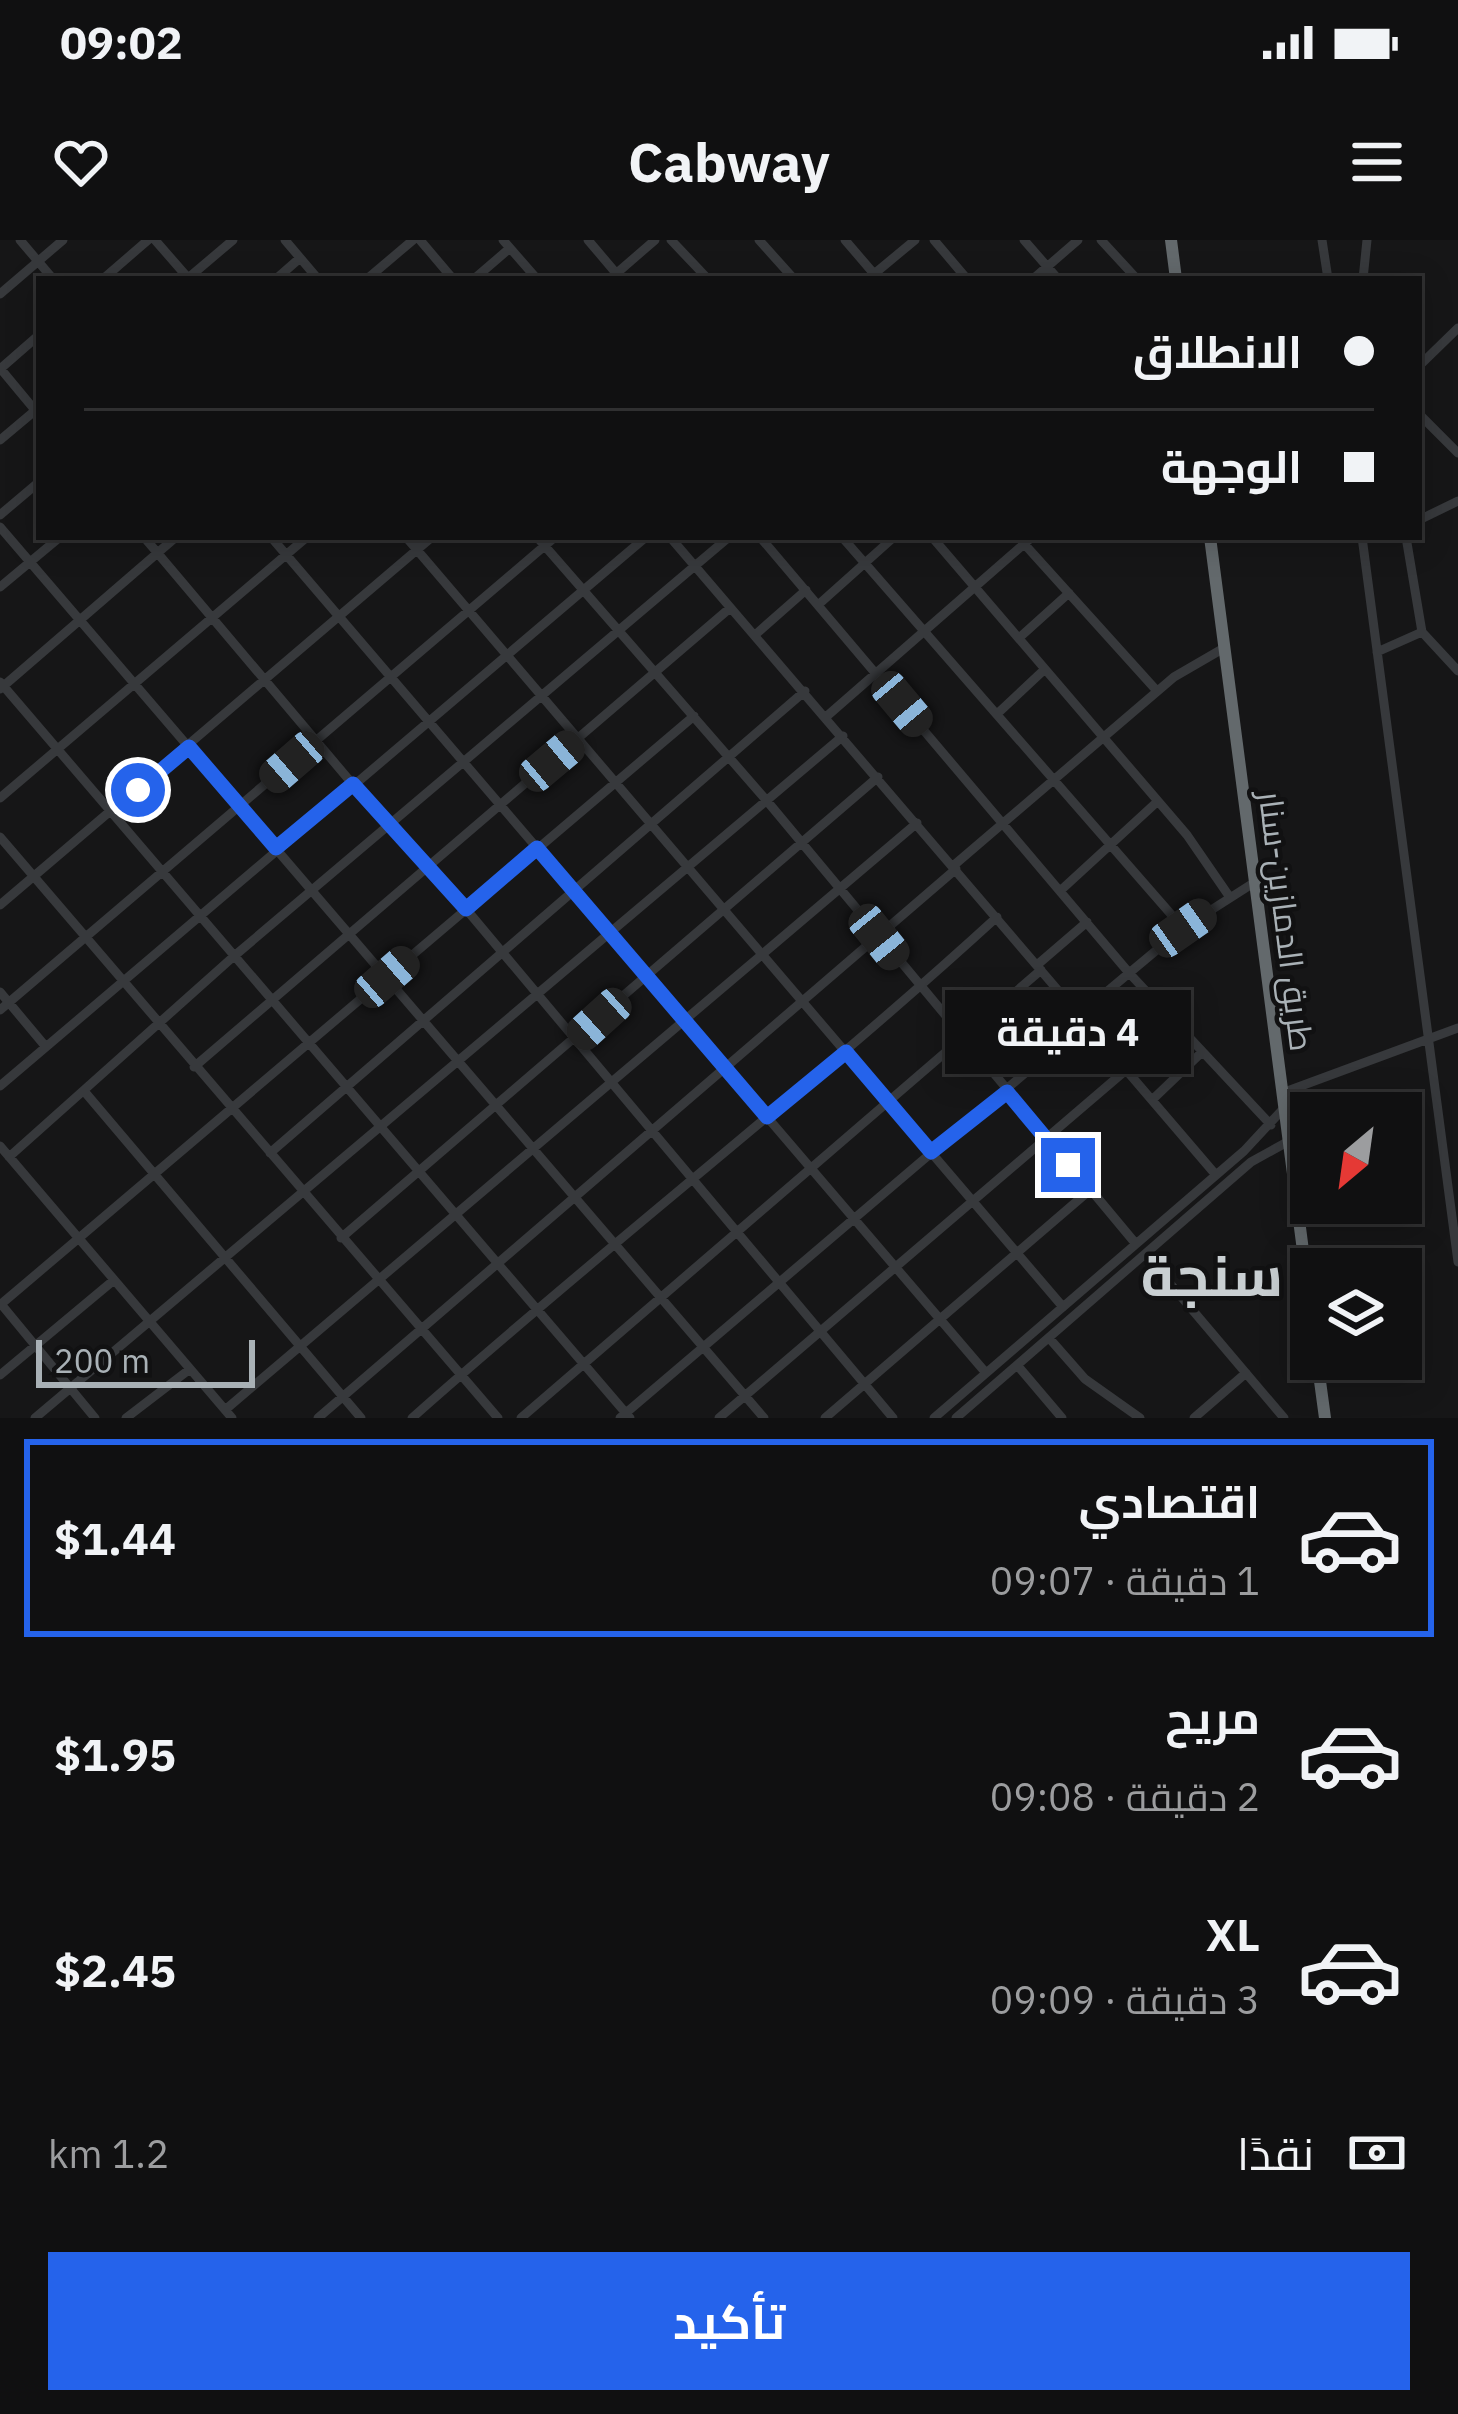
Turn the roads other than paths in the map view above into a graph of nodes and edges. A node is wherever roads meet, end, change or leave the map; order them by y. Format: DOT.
graph roads {
  1 [pos="20,240"];
  2 [pos="63,240"];
  3 [pos="152,240"];
  4 [pos="232,240"];
  5 [pos="285,240"];
  6 [pos="417,240"];
  7 [pos="588,240"];
  8 [pos="655,240"];
  9 [pos="671,240"];
  10 [pos="759,240"];
  11 [pos="845,240"];
  12 [pos="915,240"];
  13 [pos="934,240"];
  14 [pos="1024,240"];
  15 [pos="1078,240"];
  16 [pos="1101,240"];
  17 [pos="1171,240"];
  18 [pos="1322,240"];
  19 [pos="1367,240"];
  20 [pos="507,244"];
  21 [pos="300,258"];
  22 [pos="38,261"];
  23 [pos="1048,266"];
  24 [pos="50,276"];
  25 [pos="108,276"];
  26 [pos="185,276"];
  27 [pos="191,276"];
  28 [pos="279,276"];
  29 [pos="315,276"];
  30 [pos="371,276"];
  31 [pos="451,276"];
  32 [pos="477,276"];
  33 [pos="534,276"];
  34 [pos="615,276"];
  35 [pos="617,276"];
  36 [pos="705,276"];
  37 [pos="791,276"];
  38 [pos="872,276"];
  39 [pos="876,276"];
  40 [pos="964,276"];
  41 [pos="1036,276"];
  42 [pos="1056,276"];
  43 [pos="1134,276"];
  44 [pos="1176,276"];
  45 [pos="1328,276"];
  46 [pos="1363,276"];
  47 [pos="0,294"];
  48 [pos="1458,328"];
  49 [pos="36,338"];
  50 [pos="1422,363"];
  51 [pos="0,368"];
  52 [pos="36,409"];
  53 [pos="36,413"];
  54 [pos="1422,417"];
  55 [pos="0,440"];
  56 [pos="1458,453"];
  57 [pos="36,485"];
  58 [pos="1458,501"];
  59 [pos="0,515"];
  60 [pos="1422,519"];
  61 [pos="0,527"];
  62 [pos="56,540"];
  63 [pos="147,540"];
  64 [pos="173,540"];
  65 [pos="274,540"];
  66 [pos="304,540"];
  67 [pos="409,540"];
  68 [pos="428,540"];
  69 [pos="642,540"];
  70 [pos="672,540"];
  71 [pos="725,540"];
  72 [pos="763,540"];
  73 [pos="845,540"];
  74 [pos="891,540"];
  75 [pos="935,540"];
  76 [pos="1024,540"];
  77 [pos="1026,540"];
  78 [pos="1210,540"];
  79 [pos="1365,540"];
  80 [pos="1407,540"];
  81 [pos="540,541"];
  82 [pos="417,550"];
  83 [pos="158,553"];
  84 [pos="286,555"];
  85 [pos="29,562"];
  86 [pos="865,563"];
  87 [pos="694,566"];
  88 [pos="0,587"];
  89 [pos="584,588"];
  90 [pos="976,588"];
  91 [pos="806,590"];
  92 [pos="1069,593"];
  93 [pos="818,604"];
  94 [pos="730,608"];
  95 [pos="469,611"];
  96 [pos="340,617"];
  97 [pos="212,618"];
  98 [pos="81,620"];
  99 [pos="619,628"];
  100 [pos="925,631"];
  101 [pos="1423,632"];
  102 [pos="755,635"];
  103 [pos="1019,638"];
  104 [pos="1224,648"];
  105 [pos="1377,652"];
  106 [pos="506,654"];
  107 [pos="1045,669"];
  108 [pos="1458,671"];
  109 [pos="657,673"];
  110 [pos="877,674"];
  111 [pos="391,677"];
  112 [pos="266,681"];
  113 [pos="135,683"];
  114 [pos="1,686"];
  115 [pos="806,691"];
  116 [pos="1157,691"];
  117 [pos="542,697"];
  118 [pos="997,714"];
  119 [pos="694,716"];
  120 [pos="827,716"];
  121 [pos="428,720"];
  122 [pos="844,736"];
  123 [pos="1104,736"];
  124 [pos="578,739"];
  125 [pos="317,740"];
  126 [pos="189,747"];
  127 [pos="58,748"];
  128 [pos="728,757"];
  129 [pos="462,760"];
  130 [pos="878,777"];
  131 [pos="1054,779"];
  132 [pos="614,781"];
  133 [pos="353,784"];
  134 [pos="0,798"];
  135 [pos="767,801"];
  136 [pos="1158,801"];
  137 [pos="500,805"];
  138 [pos="240,806"];
  139 [pos="112,812"];
  140 [pos="917,823"];
  141 [pos="1003,823"];
  142 [pos="652,825"];
  143 [pos="388,826"];
  144 [pos="0,837"];
  145 [pos="802,843"];
  146 [pos="1110,845"];
  147 [pos="276,848"];
  148 [pos="537,848"];
  149 [pos="688,867"];
  150 [pos="954,868"];
  151 [pos="427,869"];
  152 [pos="163,871"];
  153 [pos="34,877"];
  154 [pos="1255,882"];
  155 [pos="839,889"];
  156 [pos="574,891"];
  157 [pos="1060,891"];
  158 [pos="314,892"];
  159 [pos="1229,896"];
  160 [pos="0,905"];
  161 [pos="466,909"];
  162 [pos="725,911"];
  163 [pos="198,915"];
  164 [pos="997,917"];
  165 [pos="1087,922"];
  166 [pos="1183,928"];
  167 [pos="610,934"];
  168 [pos="350,935"];
  169 [pos="87,937"];
  170 [pos="879,937"];
  171 [pos="501,953"];
  172 [pos="763,955"];
  173 [pos="233,957"];
  174 [pos="1039,968"];
  175 [pos="1130,974"];
  176 [pos="387,977"];
  177 [pos="647,977"];
  178 [pos="120,982"];
  179 [pos="920,987"];
  180 [pos="0,992"];
  181 [pos="538,998"];
  182 [pos="271,1000"];
  183 [pos="804,1003"];
  184 [pos="4,1006"];
  185 [pos="1082,1018"];
  186 [pos="423,1019"];
  187 [pos="684,1020"];
  188 [pos="157,1024"];
  189 [pos="1458,1028"];
  190 [pos="963,1039"];
  191 [pos="575,1040"];
  192 [pos="1428,1040"];
  193 [pos="309,1042"];
  194 [pos="46,1047"];
  195 [pos="846,1052"];
  196 [pos="1200,1054"];
  197 [pos="458,1061"];
  198 [pos="194,1067"];
  199 [pos="726,1069"];
  200 [pos="1126,1070"];
  201 [pos="611,1083"];
  202 [pos="346,1084"];
  203 [pos="0,1086"];
  204 [pos="83,1091"];
  205 [pos="1007,1092"];
  206 [pos="1152,1100"];
  207 [pos="1283,1100"];
  208 [pos="890,1103"];
  209 [pos="497,1106"];
  210 [pos="229,1110"];
  211 [pos="767,1117"];
  212 [pos="1271,1125"];
  213 [pos="383,1126"];
  214 [pos="652,1133"];
  215 [pos="1047,1139"];
  216 [pos="1288,1141"];
  217 [pos="0,1146"];
  218 [pos="533,1148"];
  219 [pos="931,1152"];
  220 [pos="270,1153"];
  221 [pos="9,1157"];
  222 [pos="1458,1167"];
  223 [pos="1445,1168"];
  224 [pos="420,1170"];
  225 [pos="813,1171"];
  226 [pos="153,1172"];
  227 [pos="1216,1175"];
  228 [pos="692,1180"];
  229 [pos="1090,1190"];
  230 [pos="302,1192"];
  231 [pos="576,1198"];
  232 [pos="975,1203"];
  233 [pos="456,1211"];
  234 [pos="856,1221"];
  235 [pos="738,1233"];
  236 [pos="78,1238"];
  237 [pos="341,1238"];
  238 [pos="614,1243"];
  239 [pos="1136,1244"];
  240 [pos="1302,1248"];
  241 [pos="1018,1254"];
  242 [pos="1145,1254"];
  243 [pos="226,1257"];
  244 [pos="499,1262"];
  245 [pos="1458,1262"];
  246 [pos="897,1269"];
  247 [pos="114,1280"];
  248 [pos="377,1280"];
  249 [pos="781,1282"];
  250 [pos="662,1298"];
  251 [pos="1,1304"];
  252 [pos="1063,1306"];
  253 [pos="539,1307"];
  254 [pos="940,1319"];
  255 [pos="150,1322"];
  256 [pos="418,1328"];
  257 [pos="821,1333"];
  258 [pos="1049,1338"];
  259 [pos="300,1346"];
  260 [pos="703,1346"];
  261 [pos="33,1347"];
  262 [pos="584,1364"];
  263 [pos="1017,1366"];
  264 [pos="190,1369"];
  265 [pos="986,1373"];
  266 [pos="1246,1373"];
  267 [pos="0,1375"];
  268 [pos="459,1376"];
  269 [pos="1319,1380"];
  270 [pos="865,1385"];
  271 [pos="70,1388"];
  272 [pos="342,1396"];
  273 [pos="746,1396"];
  274 [pos="228,1414"];
  275 [pos="625,1416"];
  276 [pos="963,1416"];
  277 [pos="35,1418"];
  278 [pos="94,1418"];
  279 [pos="126,1418"];
  280 [pos="318,1418"];
  281 [pos="361,1418"];
  282 [pos="412,1418"];
  283 [pos="498,1418"];
  284 [pos="521,1418"];
  285 [pos="719,1418"];
  286 [pos="764,1418"];
  287 [pos="825,1418"];
  288 [pos="893,1418"];
  289 [pos="934,1418"];
  290 [pos="1062,1418"];
  291 [pos="1140,1418"];
  292 [pos="1194,1418"];
  293 [pos="1284,1418"];
  294 [pos="1324,1418"];
  1 -- 22 [label="street"];
  2 -- 22 [label="street"];
  3 -- 25 [label="street"];
  3 -- 26 [label="street"];
  4 -- 27 [label="street"];
  5 -- 21 [label="street"];
  6 -- 30 [label="street"];
  6 -- 31 [label="street"];
  7 -- 34 [label="street"];
  8 -- 35 [label="street"];
  9 -- 36 [label="street"];
  10 -- 37 [label="street"];
  11 -- 38 [label="street"];
  12 -- 39 [label="street"];
  13 -- 40 [label="street"];
  14 -- 23 [label="street"];
  15 -- 23 [label="street"];
  16 -- 43 [label="street"];
  17 -- 44 [label="highway"];
  18 -- 45 [label="street"];
  19 -- 46 [label="street"];
  20 -- 32 [label="street"];
  20 -- 33 [label="street"];
  21 -- 28 [label="street"];
  21 -- 29 [label="street"];
  22 -- 24 [label="street"];
  22 -- 47 [label="street"];
  23 -- 41 [label="street"];
  23 -- 42 [label="street"];
  48 -- 50 [label="street"];
  49 -- 51 [label="street"];
  51 -- 52 [label="street"];
  53 -- 55 [label="street"];
  54 -- 56 [label="street"];
  57 -- 59 [label="street"];
  58 -- 60 [label="street"];
  61 -- 85 [label="street"];
  62 -- 85 [label="street"];
  63 -- 83 [label="street"];
  64 -- 83 [label="street"];
  65 -- 84 [label="street"];
  66 -- 84 [label="street"];
  67 -- 82 [label="street"];
  68 -- 82 [label="street"];
  69 -- 89 [label="street"];
  70 -- 87 [label="street"];
  71 -- 87 [label="street"];
  72 -- 91 [label="street"];
  73 -- 86 [label="street"];
  74 -- 86 [label="street"];
  75 -- 90 [label="street"];
  76 -- 90 [label="street"];
  77 -- 92 [label="street"];
  78 -- 104 [label="highway, طريق الدمازين-سنار"];
  79 -- 105 [label="street"];
  80 -- 101 [label="street"];
  81 -- 89 [label="street"];
  81 -- 95 [label="street"];
  82 -- 95 [label="street"];
  82 -- 96 [label="street"];
  83 -- 97 [label="street"];
  83 -- 98 [label="street"];
  84 -- 96 [label="street"];
  84 -- 97 [label="street"];
  85 -- 88 [label="street"];
  85 -- 98 [label="street"];
  86 -- 93 [label="street"];
  86 -- 100 [label="street"];
  87 -- 94 [label="street"];
  87 -- 99 [label="street"];
  89 -- 99 [label="street"];
  89 -- 106 [label="street"];
  90 -- 100 [label="street"];
  90 -- 103 [label="street"];
  91 -- 93 [label="street"];
  91 -- 102 [label="street"];
  92 -- 103 [label="street"];
  92 -- 116 [label="street"];
  93 -- 110 [label="street"];
  94 -- 102 [label="street"];
  94 -- 109 [label="street"];
  95 -- 106 [label="street"];
  95 -- 111 [label="street"];
  96 -- 111 [label="street"];
  96 -- 112 [label="street"];
  97 -- 112 [label="street"];
  97 -- 113 [label="street"];
  98 -- 113 [label="street"];
  98 -- 114 [label="street"];
  99 -- 109 [label="street"];
  99 -- 117 [label="street"];
  100 -- 110 [label="street"];
  100 -- 118 [label="street"];
  101 -- 105 [label="street"];
  101 -- 108 [label="street"];
  102 -- 115 [label="street"];
  103 -- 107 [label="street"];
  104 -- 116 [label="street"];
  104 -- 154 [label="highway, طريق الدمازين-سنار"];
  105 -- 192 [label="street"];
  106 -- 117 [label="street"];
  106 -- 121 [label="street"];
  107 -- 118 [label="street"];
  107 -- 123 [label="street"];
  109 -- 119 [label="street"];
  109 -- 124 [label="street"];
  110 -- 120 [label="street"];
  110 -- 141 [label="street"];
  111 -- 121 [label="street"];
  111 -- 125 [label="street"];
  112 -- 125 [label="street"];
  112 -- 126 [label="street"];
  113 -- 126 [label="street"];
  113 -- 127 [label="street"];
  114 -- 127 [label="street"];
  115 -- 120 [label="street"];
  115 -- 128 [label="street"];
  116 -- 123 [label="street"];
  117 -- 124 [label="street"];
  117 -- 129 [label="street"];
  118 -- 131 [label="street"];
  119 -- 128 [label="street"];
  119 -- 132 [label="street"];
  120 -- 122 [label="street"];
  121 -- 129 [label="street"];
  121 -- 133 [label="street"];
  122 -- 130 [label="street"];
  122 -- 135 [label="street"];
  123 -- 131 [label="street"];
  123 -- 136 [label="street"];
  124 -- 132 [label="street"];
  124 -- 137 [label="street"];
  125 -- 133 [label="street"];
  125 -- 138 [label="street"];
  126 -- 138 [label="street"];
  126 -- 139 [label="street"];
  127 -- 134 [label="street"];
  127 -- 139 [label="street"];
  128 -- 135 [label="street"];
  128 -- 142 [label="street"];
  129 -- 137 [label="street"];
  129 -- 143 [label="street"];
  130 -- 140 [label="street"];
  130 -- 145 [label="street"];
  131 -- 141 [label="street"];
  131 -- 146 [label="street"];
  132 -- 142 [label="street"];
  132 -- 148 [label="street"];
  133 -- 143 [label="street"];
  133 -- 147 [label="street"];
  135 -- 145 [label="street"];
  135 -- 149 [label="street"];
  136 -- 146 [label="street"];
  136 -- 159 [label="street"];
  137 -- 148 [label="street"];
  137 -- 151 [label="street"];
  138 -- 147 [label="street"];
  138 -- 152 [label="street"];
  139 -- 152 [label="street"];
  139 -- 153 [label="street"];
  140 -- 150 [label="street"];
  140 -- 155 [label="street"];
  141 -- 150 [label="street"];
  141 -- 157 [label="street"];
  142 -- 149 [label="street"];
  142 -- 156 [label="street"];
  143 -- 151 [label="street"];
  143 -- 158 [label="street"];
  144 -- 153 [label="street"];
  145 -- 155 [label="street"];
  145 -- 162 [label="street"];
  146 -- 157 [label="street"];
  146 -- 166 [label="street"];
  147 -- 158 [label="street"];
  147 -- 163 [label="street"];
  148 -- 156 [label="street"];
  148 -- 161 [label="street"];
  149 -- 162 [label="street"];
  149 -- 167 [label="street"];
  150 -- 164 [label="street"];
  150 -- 170 [label="street"];
  151 -- 161 [label="street"];
  151 -- 168 [label="street"];
  152 -- 163 [label="street"];
  152 -- 169 [label="street"];
  153 -- 160 [label="street"];
  153 -- 169 [label="street"];
  154 -- 159 [label="street"];
  154 -- 207 [label="highway, طريق الدمازين-سنار"];
  155 -- 170 [label="street"];
  155 -- 172 [label="street"];
  156 -- 167 [label="street"];
  156 -- 171 [label="street"];
  157 -- 165 [label="street"];
  158 -- 168 [label="street"];
  158 -- 173 [label="street"];
  159 -- 166 [label="street"];
  161 -- 171 [label="street"];
  161 -- 176 [label="street"];
  162 -- 172 [label="street"];
  162 -- 177 [label="street"];
  163 -- 173 [label="street"];
  163 -- 178 [label="street"];
  164 -- 174 [label="street"];
  164 -- 179 [label="street"];
  165 -- 174 [label="street"];
  165 -- 175 [label="street"];
  166 -- 175 [label="street"];
  167 -- 177 [label="street"];
  167 -- 181 [label="street"];
  168 -- 176 [label="street"];
  168 -- 182 [label="street"];
  169 -- 178 [label="street"];
  169 -- 184 [label="street"];
  170 -- 179 [label="street"];
  170 -- 183 [label="street"];
  171 -- 181 [label="street"];
  171 -- 186 [label="street"];
  172 -- 183 [label="street"];
  172 -- 187 [label="street"];
  173 -- 182 [label="street"];
  173 -- 188 [label="street"];
  174 -- 185 [label="street"];
  174 -- 190 [label="street"];
  175 -- 185 [label="street"];
  175 -- 196 [label="street"];
  176 -- 186 [label="street"];
  176 -- 193 [label="street"];
  177 -- 187 [label="street"];
  177 -- 191 [label="street"];
  178 -- 188 [label="street"];
  178 -- 194 [label="street"];
  179 -- 190 [label="street"];
  179 -- 195 [label="street"];
  180 -- 184 [label="street"];
  181 -- 191 [label="street"];
  181 -- 197 [label="street"];
  182 -- 193 [label="street"];
  182 -- 198 [label="street"];
  183 -- 195 [label="street"];
  183 -- 199 [label="street"];
  184 -- 194 [label="street"];
  185 -- 200 [label="street"];
  185 -- 205 [label="street"];
  186 -- 197 [label="street"];
  186 -- 202 [label="street"];
  187 -- 199 [label="street"];
  187 -- 201 [label="street"];
  188 -- 198 [label="street"];
  188 -- 204 [label="street"];
  189 -- 192 [label="street"];
  190 -- 205 [label="street"];
  190 -- 208 [label="street"];
  191 -- 201 [label="street"];
  191 -- 209 [label="street"];
  192 -- 207 [label="street"];
  192 -- 223 [label="street"];
  193 -- 202 [label="street"];
  193 -- 210 [label="street"];
  194 -- 203 [label="street"];
  195 -- 208 [label="street"];
  195 -- 211 [label="street"];
  196 -- 206 [label="street"];
  196 -- 212 [label="street"];
  197 -- 209 [label="street"];
  197 -- 213 [label="street"];
  198 -- 210 [label="street"];
  199 -- 211 [label="street"];
  199 -- 214 [label="street"];
  200 -- 206 [label="street"];
  200 -- 215 [label="street"];
  201 -- 214 [label="street"];
  201 -- 218 [label="street"];
  202 -- 213 [label="street"];
  202 -- 220 [label="street"];
  204 -- 221 [label="street"];
  204 -- 226 [label="street"];
  205 -- 215 [label="street"];
  205 -- 219 [label="street"];
  206 -- 227 [label="street"];
  207 -- 212 [label="street"];
  207 -- 216 [label="highway, طريق الدمازين-سنار"];
  208 -- 219 [label="street"];
  208 -- 225 [label="street"];
  209 -- 218 [label="street"];
  209 -- 224 [label="street"];
  210 -- 220 [label="street"];
  210 -- 226 [label="street"];
  211 -- 225 [label="street"];
  211 -- 228 [label="street"];
  212 -- 227 [label="street"];
  213 -- 224 [label="street"];
  213 -- 230 [label="street"];
  214 -- 228 [label="street"];
  214 -- 231 [label="street"];
  215 -- 229 [label="street"];
  215 -- 232 [label="street"];
  216 -- 240 [label="highway, طريق الدمازين-سنار"];
  216 -- 242 [label="street"];
  217 -- 221 [label="street"];
  218 -- 231 [label="street"];
  218 -- 233 [label="street"];
  219 -- 232 [label="street"];
  219 -- 234 [label="street"];
  220 -- 230 [label="street"];
  221 -- 236 [label="street"];
  222 -- 223 [label="street"];
  223 -- 245 [label="street"];
  224 -- 233 [label="street"];
  224 -- 237 [label="street"];
  225 -- 234 [label="street"];
  225 -- 235 [label="street"];
  226 -- 236 [label="street"];
  226 -- 243 [label="street"];
  227 -- 239 [label="street"];
  228 -- 235 [label="street"];
  228 -- 238 [label="street"];
  229 -- 239 [label="street"];
  229 -- 241 [label="street"];
  230 -- 237 [label="street"];
  230 -- 243 [label="street"];
  231 -- 238 [label="street"];
  231 -- 244 [label="street"];
  232 -- 241 [label="street"];
  232 -- 246 [label="street"];
  233 -- 244 [label="street"];
  233 -- 248 [label="street"];
  234 -- 246 [label="street"];
  234 -- 249 [label="street"];
  235 -- 249 [label="street"];
  235 -- 250 [label="street"];
  236 -- 247 [label="street"];
  236 -- 251 [label="street"];
  237 -- 248 [label="street"];
  238 -- 250 [label="street"];
  238 -- 253 [label="street"];
  239 -- 252 [label="street"];
  241 -- 252 [label="street"];
  241 -- 254 [label="street"];
  242 -- 258 [label="street"];
  242 -- 266 [label="street"];
  243 -- 255 [label="street"];
  243 -- 259 [label="street"];
  244 -- 253 [label="street"];
  244 -- 256 [label="street"];
  246 -- 254 [label="street"];
  246 -- 257 [label="street"];
  247 -- 255 [label="street"];
  247 -- 261 [label="street"];
  248 -- 256 [label="street"];
  248 -- 259 [label="street"];
  249 -- 257 [label="street"];
  249 -- 260 [label="street"];
  250 -- 260 [label="street"];
  250 -- 262 [label="street"];
  251 -- 261 [label="street"];
  252 -- 265 [label="street"];
  253 -- 262 [label="street"];
  253 -- 268 [label="street"];
  254 -- 265 [label="street"];
  254 -- 270 [label="street"];
  255 -- 264 [label="street"];
  255 -- 271 [label="street"];
  256 -- 268 [label="street"];
  256 -- 272 [label="street"];
  257 -- 270 [label="street"];
  257 -- 273 [label="street"];
  258 -- 263 [label="street"];
  258 -- 291 [label="street"];
  259 -- 272 [label="street"];
  259 -- 274 [label="street"];
  260 -- 273 [label="street"];
  260 -- 275 [label="street"];
  261 -- 267 [label="street"];
  261 -- 271 [label="street"];
  262 -- 275 [label="street"];
  262 -- 284 [label="street"];
  263 -- 276 [label="street"];
  263 -- 290 [label="street"];
  264 -- 274 [label="street"];
  264 -- 279 [label="street"];
  265 -- 289 [label="street"];
  266 -- 292 [label="street"];
  266 -- 293 [label="street"];
  268 -- 282 [label="street"];
  268 -- 283 [label="street"];
  269 -- 294 [label="highway"];
  270 -- 287 [label="street"];
  270 -- 288 [label="street"];
  271 -- 277 [label="street"];
  271 -- 278 [label="street"];
  272 -- 280 [label="street"];
  272 -- 281 [label="street"];
  273 -- 285 [label="street"];
  273 -- 286 [label="street"];
}
